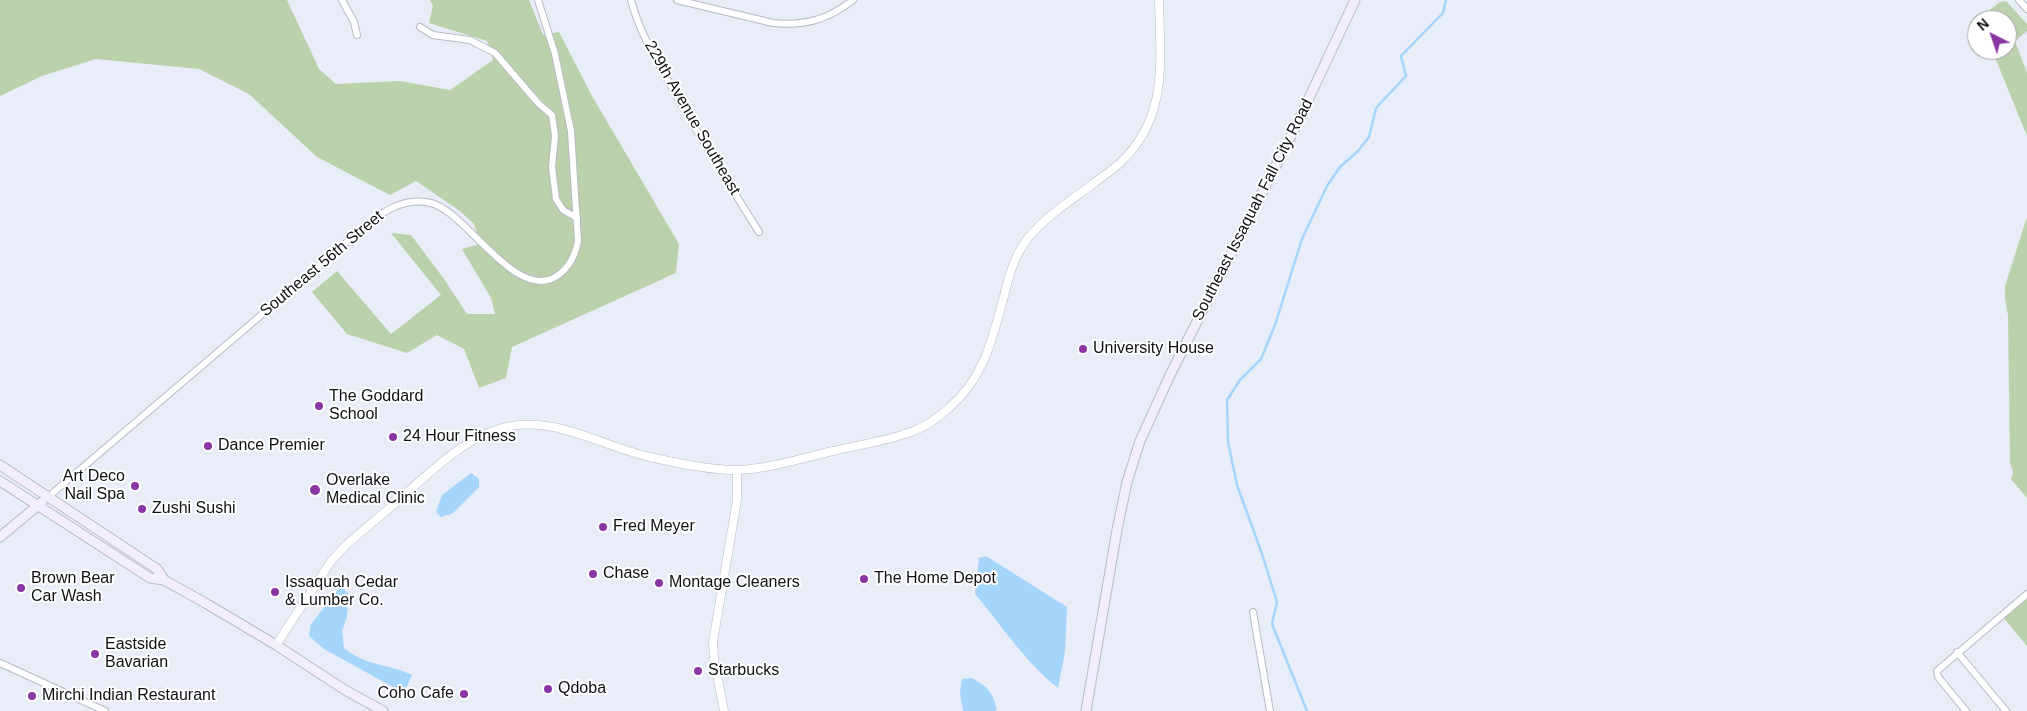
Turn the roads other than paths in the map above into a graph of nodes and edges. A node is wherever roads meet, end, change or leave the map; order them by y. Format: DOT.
graph roads {
  1 [pos="342,0"];
  2 [pos="538,0"];
  3 [pos="631,0"];
  4 [pos="677,0"];
  5 [pos="853,0"];
  6 [pos="1159,0"];
  7 [pos="1355,0"];
  8 [pos="2019,0"];
  9 [pos="2027,9"];
  10 [pos="420,27"];
  11 [pos="357,35"];
  12 [pos="577,218"];
  13 [pos="760,232"];
  14 [pos="0,465"];
  15 [pos="737,470"];
  16 [pos="0,481"];
  17 [pos="48,497"];
  18 [pos="38,506"];
  19 [pos="0,537"];
  20 [pos="164,580"];
  21 [pos="2027,594"];
  22 [pos="1253,612"];
  23 [pos="276,646"];
  24 [pos="1957,652"];
  25 [pos="0,663"];
  26 [pos="105,711"];
  27 [pos="383,711"];
  28 [pos="724,711"];
  29 [pos="1086,711"];
  30 [pos="1270,711"];
  31 [pos="1966,711"];
  32 [pos="2006,711"];
  1 -- 11 [label="street"];
  2 -- 12 [label="street, Southeast 56th Street"];
  3 -- 13 [label="street, 229th Avenue Southeast"];
  4 -- 5 [label="street"];
  6 -- 15 [label="street"];
  7 -- 29 [label="main road, Southeast Issaquah Fall City Road"];
  8 -- 9 [label="street"];
  10 -- 12 [label="street"];
  12 -- 17 [label="street, Southeast 56th Street"];
  14 -- 17 [label="main road"];
  15 -- 23 [label="street"];
  15 -- 28 [label="street"];
  16 -- 18 [label="main road"];
  17 -- 18 [label="main road, Southeast 56th Street"];
  17 -- 20 [label="main road"];
  18 -- 19 [label="main road, Southeast 56th Street"];
  18 -- 20 [label="main road"];
  20 -- 23 [label="main road"];
  21 -- 24 [label="street"];
  22 -- 30 [label="street"];
  23 -- 27 [label="main road"];
  24 -- 31 [label="street"];
  24 -- 32 [label="street"];
  25 -- 26 [label="street"];
}
